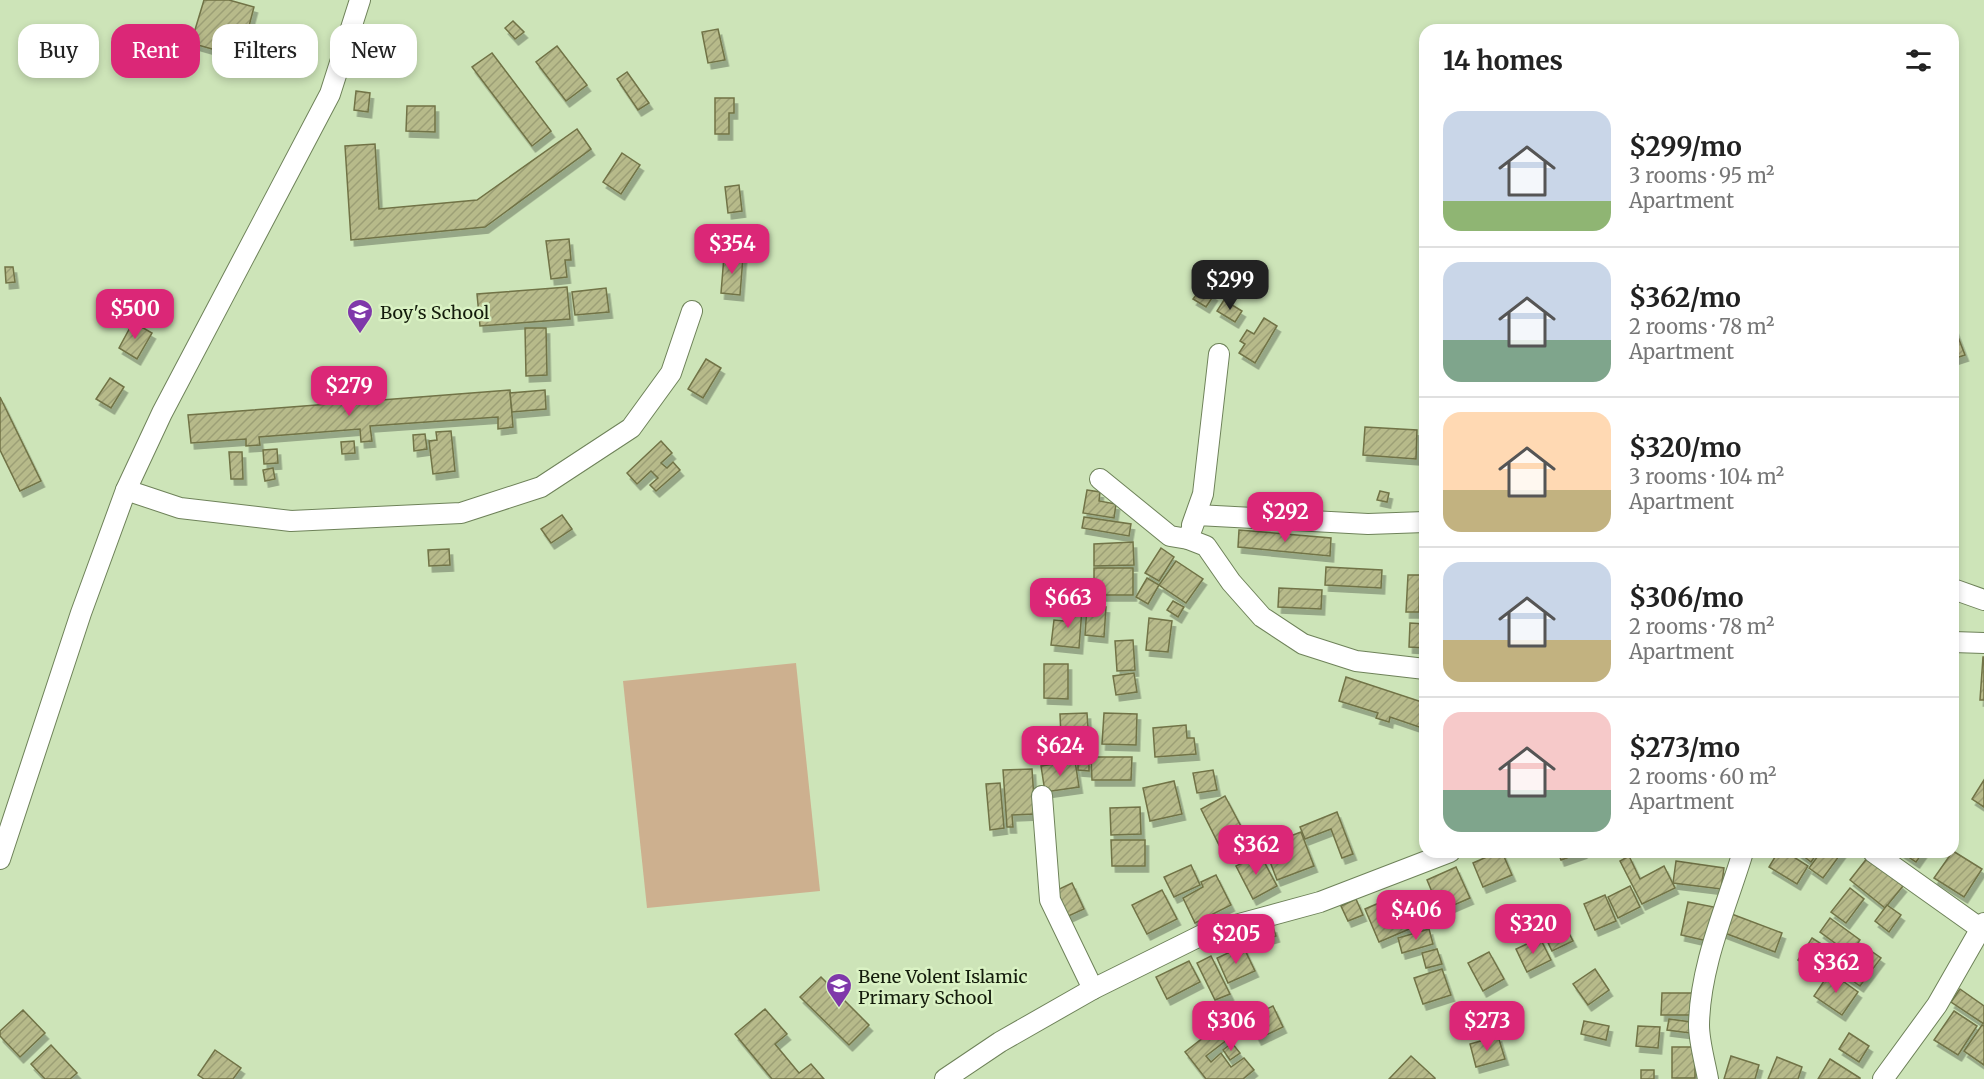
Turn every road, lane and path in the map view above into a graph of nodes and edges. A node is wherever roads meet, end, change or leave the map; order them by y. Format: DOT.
graph roads {
  1 [pos="360,0"];
  2 [pos="692,311"];
  3 [pos="1219,354"];
  4 [pos="1100,479"];
  5 [pos="126,490"];
  6 [pos="1419,522"];
  7 [pos="1188,538"];
  8 [pos="1959,591"];
  9 [pos="1984,600"];
  10 [pos="1959,642"];
  11 [pos="1984,643"];
  12 [pos="1419,668"];
  13 [pos="1042,796"];
  14 [pos="1434,858"];
  15 [pos="1741,858"];
  16 [pos="1882,858"];
  17 [pos="0,859"];
  18 [pos="1983,928"];
  19 [pos="1093,988"];
  20 [pos="945,1079"];
  21 [pos="1708,1079"];
  22 [pos="1883,1079"];
  1 -- 5 [label="street"];
  2 -- 5 [label="street"];
  3 -- 7 [label="street"];
  4 -- 7 [label="street"];
  5 -- 17 [label="street"];
  6 -- 7 [label="street"];
  7 -- 12 [label="street"];
  8 -- 9 [label="street"];
  10 -- 11 [label="street"];
  13 -- 19 [label="street"];
  14 -- 19 [label="street"];
  15 -- 21 [label="street"];
  16 -- 18 [label="street"];
  18 -- 22 [label="street"];
  19 -- 20 [label="street"];
}
